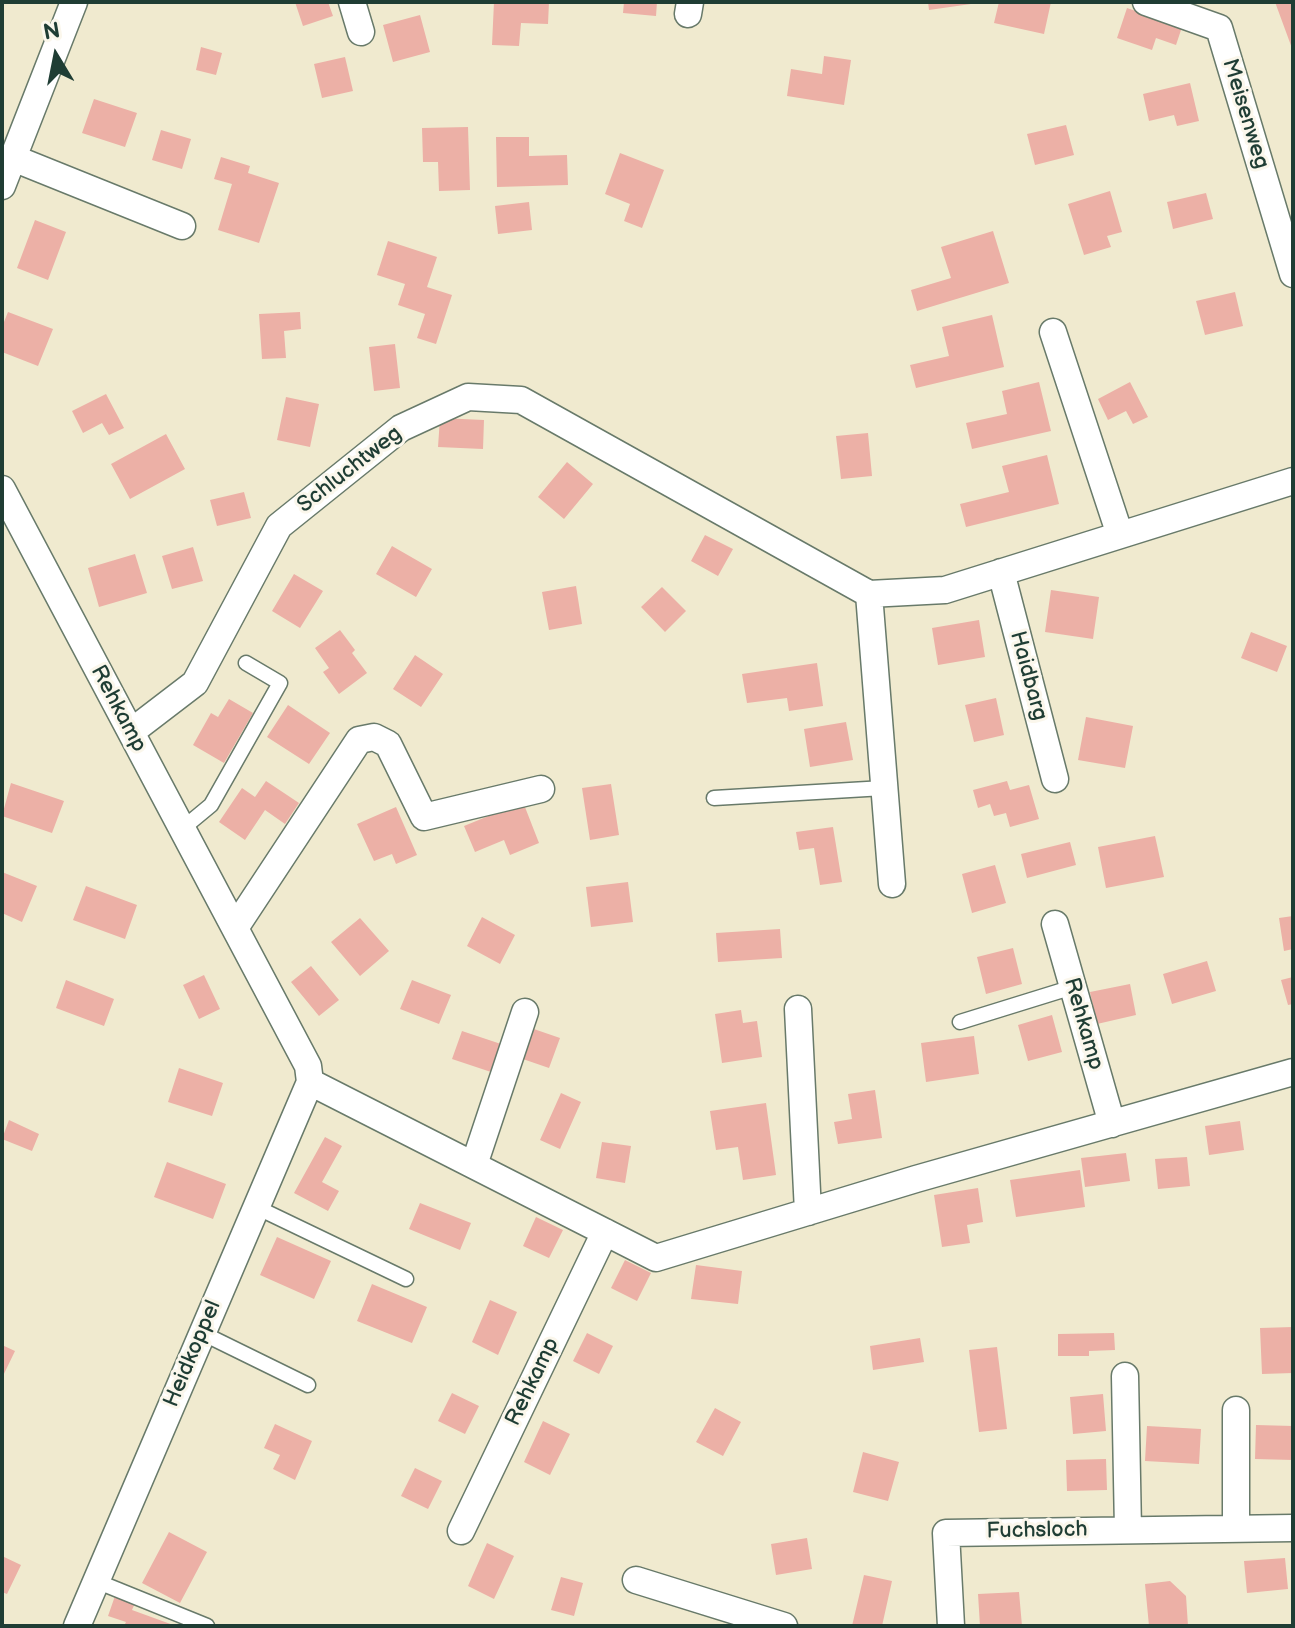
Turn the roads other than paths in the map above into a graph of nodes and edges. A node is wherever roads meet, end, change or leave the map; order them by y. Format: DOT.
graph roads {
  1 [pos="74,2"];
  2 [pos="352,2"];
  3 [pos="1146,2"];
  4 [pos="361,32"];
  5 [pos="11,150"];
  6 [pos="2,186"];
  7 [pos="182,226"];
  8 [pos="1293,274"];
  9 [pos="1053,332"];
  10 [pos="1293,481"];
  11 [pos="2,489"];
  12 [pos="1120,535"];
  13 [pos="1001,572"];
  14 [pos="869,594"];
  15 [pos="246,663"];
  16 [pos="131,732"];
  17 [pos="1055,779"];
  18 [pos="884,788"];
  19 [pos="541,789"];
  20 [pos="714,798"];
  21 [pos="182,829"];
  22 [pos="892,884"];
  23 [pos="1055,924"];
  24 [pos="235,928"];
  25 [pos="1073,987"];
  26 [pos="798,1009"];
  27 [pos="525,1012"];
  28 [pos="960,1022"];
  29 [pos="1293,1072"];
  30 [pos="310,1082"];
  31 [pos="1112,1124"];
  32 [pos="474,1165"];
  33 [pos="256,1207"];
  34 [pos="808,1212"];
  35 [pos="605,1232"];
  36 [pos="406,1279"];
  37 [pos="202,1333"];
  38 [pos="1125,1376"];
  39 [pos="308,1385"];
  40 [pos="1236,1410"];
  41 [pos="1236,1528"];
  42 [pos="1293,1528"];
  43 [pos="1128,1530"];
  44 [pos="461,1531"];
  45 [pos="636,1580"];
  46 [pos="96,1581"];
  47 [pos="77,1626"];
  48 [pos="207,1626"];
  49 [pos="784,1626"];
  50 [pos="951,1626"];
  1 -- 5 [label="street"];
  2 -- 4 [label="street"];
  3 -- 8 [label="street, Meisenweg"];
  5 -- 6 [label="street"];
  5 -- 7 [label="street"];
  9 -- 12 [label="street"];
  10 -- 12 [label="street"];
  11 -- 16 [label="street, Rehkamp"];
  12 -- 13 [label="street"];
  13 -- 14 [label="street"];
  13 -- 17 [label="street, Haidbarg"];
  14 -- 16 [label="street, Schluchtweg"];
  14 -- 18 [label="street"];
  15 -- 21 [label="lane"];
  16 -- 21 [label="street, Rehkamp"];
  18 -- 20 [label="lane"];
  18 -- 22 [label="street"];
  19 -- 24 [label="street"];
  21 -- 24 [label="street, Rehkamp"];
  23 -- 25 [label="street, Rehkamp"];
  24 -- 30 [label="street, Rehkamp"];
  25 -- 28 [label="lane"];
  25 -- 31 [label="street, Rehkamp"];
  26 -- 34 [label="street"];
  27 -- 32 [label="street"];
  29 -- 31 [label="street"];
  30 -- 32 [label="street"];
  30 -- 33 [label="street, Heidkoppel"];
  31 -- 34 [label="street"];
  32 -- 35 [label="street"];
  33 -- 36 [label="lane"];
  33 -- 37 [label="street, Heidkoppel"];
  34 -- 35 [label="street"];
  35 -- 44 [label="street, Rehkamp"];
  37 -- 39 [label="lane"];
  37 -- 46 [label="street, Heidkoppel"];
  38 -- 43 [label="street"];
  40 -- 41 [label="street"];
  41 -- 42 [label="street, Fuchsloch"];
  41 -- 43 [label="street, Fuchsloch"];
  43 -- 50 [label="street, Fuchsloch"];
  45 -- 49 [label="street"];
  46 -- 47 [label="street, Heidkoppel"];
  46 -- 48 [label="lane"];
}
